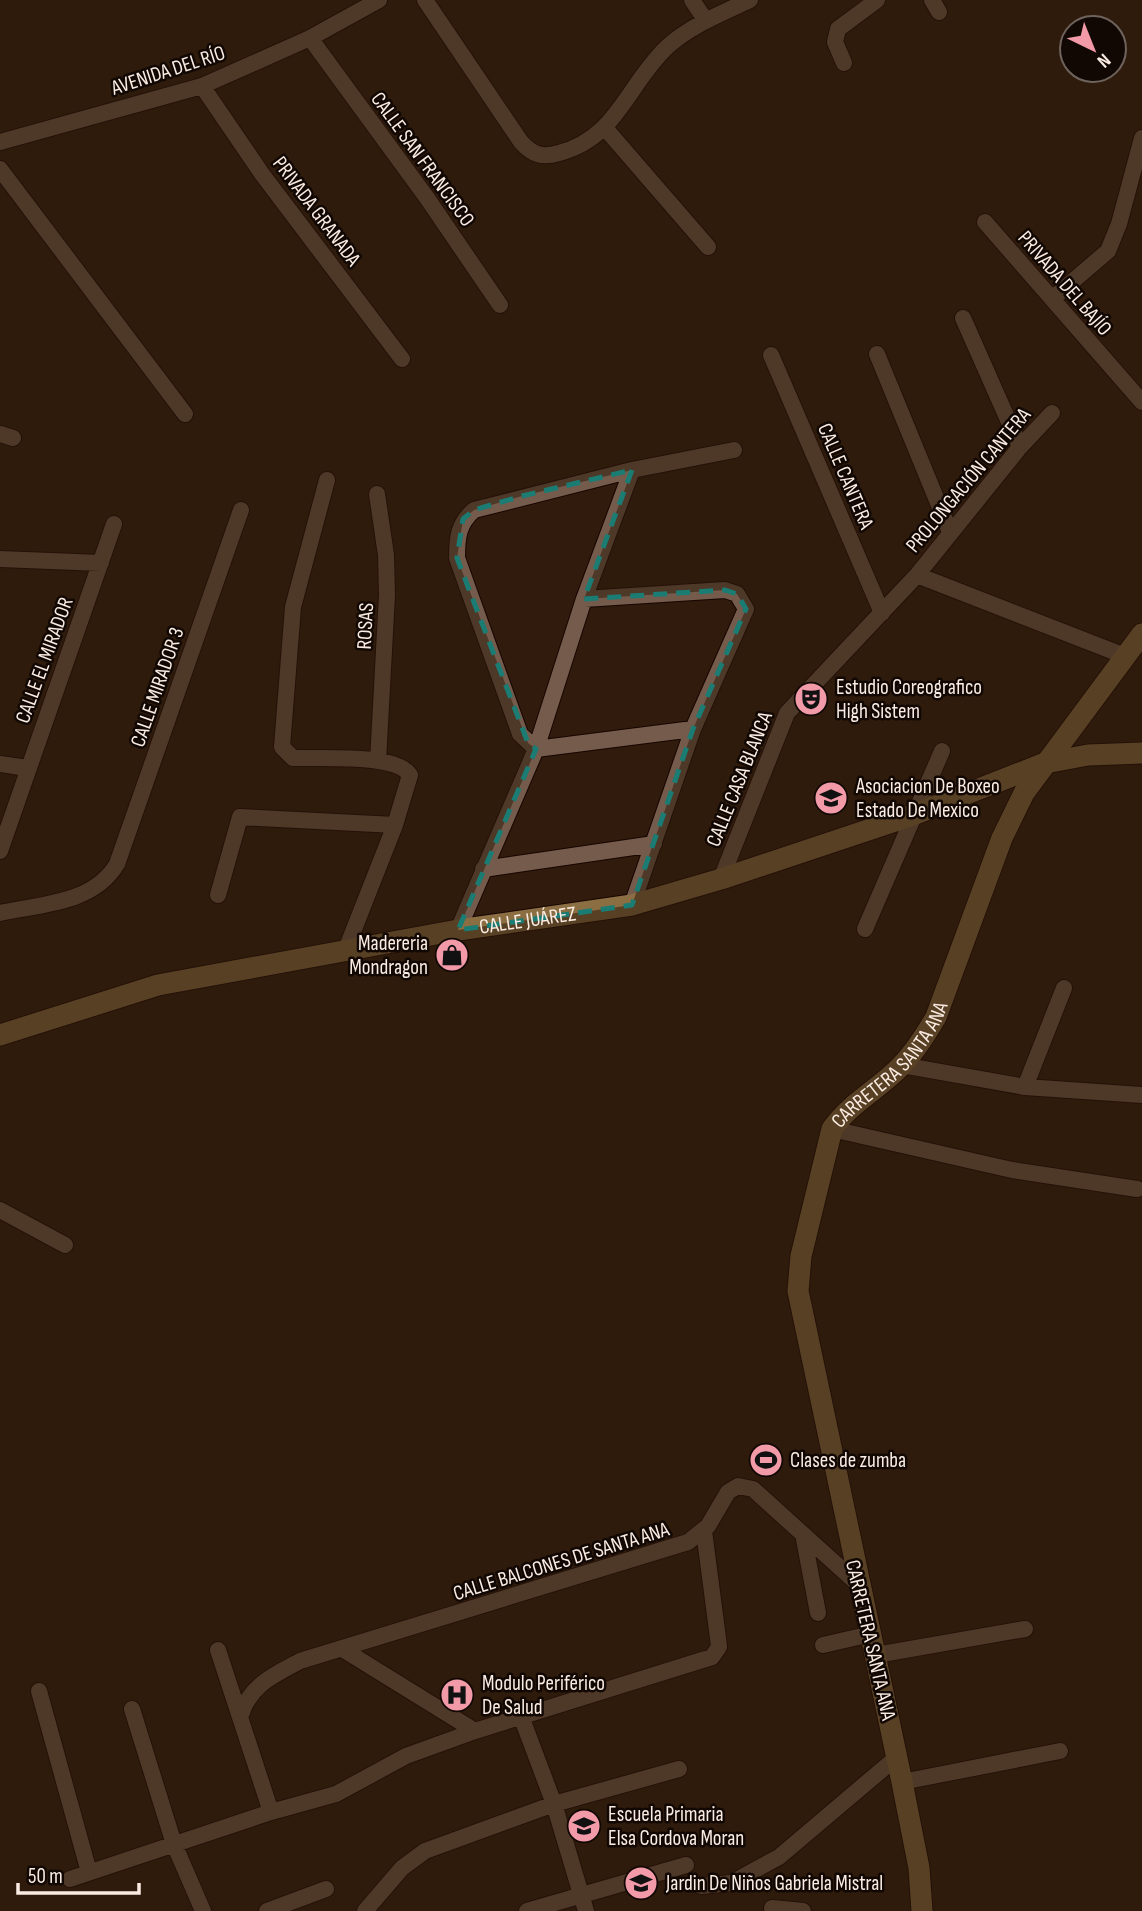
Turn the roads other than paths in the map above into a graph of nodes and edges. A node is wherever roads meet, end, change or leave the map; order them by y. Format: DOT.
graph roads {
  1 [pos="379,0"];
  2 [pos="425,0"];
  3 [pos="691,0"];
  4 [pos="750,0"];
  5 [pos="877,0"];
  6 [pos="706,21"];
  7 [pos="310,38"];
  8 [pos="844,63"];
  9 [pos="202,86"];
  10 [pos="605,128"];
  11 [pos="1142,138"];
  12 [pos="0,147"];
  13 [pos="0,169"];
  14 [pos="985,222"];
  15 [pos="708,247"];
  16 [pos="1052,299"];
  17 [pos="500,305"];
  18 [pos="963,318"];
  19 [pos="877,354"];
  20 [pos="771,355"];
  21 [pos="402,359"];
  22 [pos="1142,402"];
  23 [pos="1052,413"];
  24 [pos="185,414"];
  25 [pos="1020,447"];
  26 [pos="734,450"];
  27 [pos="632,470"];
  28 [pos="327,480"];
  29 [pos="377,494"];
  30 [pos="241,510"];
  31 [pos="114,524"];
  32 [pos="950,533"];
  33 [pos="0,559"];
  34 [pos="101,563"];
  35 [pos="917,575"];
  36 [pos="584,599"];
  37 [pos="882,613"];
  38 [pos="1142,634"];
  39 [pos="1125,656"];
  40 [pos="693,729"];
  41 [pos="536,749"];
  42 [pos="942,751"];
  43 [pos="1142,753"];
  44 [pos="378,761"];
  45 [pos="1045,763"];
  46 [pos="0,764"];
  47 [pos="27,768"];
  48 [pos="913,815"];
  49 [pos="395,825"];
  50 [pos="654,844"];
  51 [pos="0,851"];
  52 [pos="483,869"];
  53 [pos="721,879"];
  54 [pos="218,895"];
  55 [pos="632,905"];
  56 [pos="0,913"];
  57 [pos="865,929"];
  58 [pos="458,930"];
  59 [pos="345,951"];
  60 [pos="1064,988"];
  61 [pos="0,1035"];
  62 [pos="902,1065"];
  63 [pos="1026,1087"];
  64 [pos="1142,1095"];
  65 [pos="832,1129"];
  66 [pos="1137,1189"];
  67 [pos="0,1210"];
  68 [pos="65,1245"];
  69 [pos="704,1531"];
  70 [pos="803,1534"];
  71 [pos="858,1584"];
  72 [pos="818,1613"];
  73 [pos="1025,1629"];
  74 [pos="823,1644"];
  75 [pos="873,1644"];
  76 [pos="218,1650"];
  77 [pos="344,1650"];
  78 [pos="39,1691"];
  79 [pos="132,1709"];
  80 [pos="241,1714"];
  81 [pos="521,1716"];
  82 [pos="475,1731"];
  83 [pos="1060,1751"];
  84 [pos="897,1757"];
  85 [pos="679,1769"];
  86 [pos="902,1782"];
  87 [pos="554,1804"];
  88 [pos="271,1812"];
  89 [pos="174,1844"];
  90 [pos="686,1865"];
  91 [pos="89,1872"];
  92 [pos="70,1879"];
  93 [pos="701,1886"];
  94 [pos="326,1889"];
  95 [pos="584,1903"];
  96 [pos="772,1908"];
  97 [pos="203,1911"];
  98 [pos="267,1911"];
  99 [pos="365,1911"];
  100 [pos="527,1911"];
  101 [pos="803,1911"];
  102 [pos="922,1911"];
  1 -- 7 [label="street, AVENIDA DEL RÍO"];
  2 -- 10 [label="street"];
  3 -- 6 [label="street"];
  4 -- 6 [label="street"];
  5 -- 8 [label="street"];
  6 -- 10 [label="street"];
  7 -- 9 [label="street, AVENIDA DEL RÍO"];
  7 -- 17 [label="street, CALLE SAN FRANCISCO"];
  9 -- 12 [label="street, AVENIDA DEL RÍO"];
  9 -- 21 [label="street, PRIVADA GRANADA"];
  10 -- 15 [label="street"];
  11 -- 16 [label="street"];
  13 -- 24 [label="street"];
  14 -- 16 [label="street, PRIVADA DEL BAJÍO"];
  16 -- 22 [label="street, PRIVADA DEL BAJÍO"];
  18 -- 25 [label="street"];
  19 -- 32 [label="street"];
  20 -- 37 [label="street, CALLE CANTERA"];
  23 -- 25 [label="street, PROLONGACIÓN CANTERA"];
  25 -- 32 [label="street, PROLONGACIÓN CANTERA"];
  26 -- 27 [label="street"];
  27 -- 36 [label="street"];
  27 -- 41 [label="street"];
  28 -- 44 [label="street"];
  29 -- 44 [label="street, ROSAS"];
  30 -- 56 [label="street, CALLE MIRADOR 3"];
  31 -- 34 [label="street, CALLE EL MIRADOR"];
  32 -- 35 [label="street, PROLONGACIÓN CANTERA"];
  33 -- 34 [label="street"];
  34 -- 47 [label="street, CALLE EL MIRADOR"];
  35 -- 37 [label="street, CALLE CASA BLANCA"];
  35 -- 39 [label="street"];
  36 -- 40 [label="street"];
  36 -- 41 [label="street"];
  37 -- 53 [label="street, CALLE CASA BLANCA"];
  38 -- 39 [label="main road, CARRETERA SANTA ANA"];
  39 -- 45 [label="main road, CARRETERA SANTA ANA"];
  40 -- 41 [label="street"];
  40 -- 50 [label="street"];
  41 -- 52 [label="street"];
  42 -- 48 [label="street"];
  43 -- 45 [label="main road, CALLE JUÁREZ"];
  44 -- 49 [label="street"];
  45 -- 48 [label="main road, CALLE JUÁREZ"];
  45 -- 62 [label="main road, CARRETERA SANTA ANA"];
  46 -- 47 [label="street"];
  47 -- 51 [label="street, CALLE EL MIRADOR"];
  48 -- 53 [label="main road, CALLE JUÁREZ"];
  48 -- 57 [label="street"];
  49 -- 54 [label="street"];
  49 -- 59 [label="street"];
  50 -- 52 [label="street"];
  50 -- 55 [label="street"];
  52 -- 58 [label="street"];
  53 -- 55 [label="main road, CALLE JUÁREZ"];
  55 -- 58 [label="main road, CALLE JUÁREZ"];
  58 -- 59 [label="main road, CALLE JUÁREZ"];
  59 -- 61 [label="main road, CALLE JUÁREZ"];
  60 -- 63 [label="street"];
  62 -- 63 [label="street"];
  62 -- 65 [label="main road, CARRETERA SANTA ANA"];
  63 -- 64 [label="street"];
  65 -- 66 [label="street"];
  65 -- 71 [label="main road, CARRETERA SANTA ANA"];
  67 -- 68 [label="street"];
  69 -- 70 [label="street, CALLE BALCONES DE SANTA ANA"];
  69 -- 77 [label="street, CALLE BALCONES DE SANTA ANA"];
  69 -- 81 [label="street"];
  70 -- 71 [label="street, CALLE BALCONES DE SANTA ANA"];
  70 -- 72 [label="street"];
  71 -- 75 [label="main road, CARRETERA SANTA ANA"];
  73 -- 75 [label="street"];
  74 -- 75 [label="street"];
  75 -- 84 [label="main road, CARRETERA SANTA ANA"];
  76 -- 80 [label="street"];
  77 -- 80 [label="street, CALLE BALCONES DE SANTA ANA"];
  77 -- 82 [label="street"];
  78 -- 91 [label="street"];
  79 -- 89 [label="street"];
  80 -- 88 [label="street"];
  81 -- 82 [label="street"];
  81 -- 87 [label="street"];
  82 -- 88 [label="street"];
  83 -- 86 [label="street"];
  84 -- 86 [label="main road, CARRETERA SANTA ANA"];
  84 -- 93 [label="street"];
  85 -- 87 [label="street"];
  86 -- 102 [label="main road, CARRETERA SANTA ANA"];
  87 -- 95 [label="street"];
  87 -- 99 [label="street"];
  88 -- 89 [label="street"];
  89 -- 91 [label="street"];
  89 -- 97 [label="street"];
  90 -- 95 [label="street"];
  91 -- 92 [label="street"];
  94 -- 98 [label="street"];
  95 -- 100 [label="street"];
  96 -- 101 [label="street"];
}
